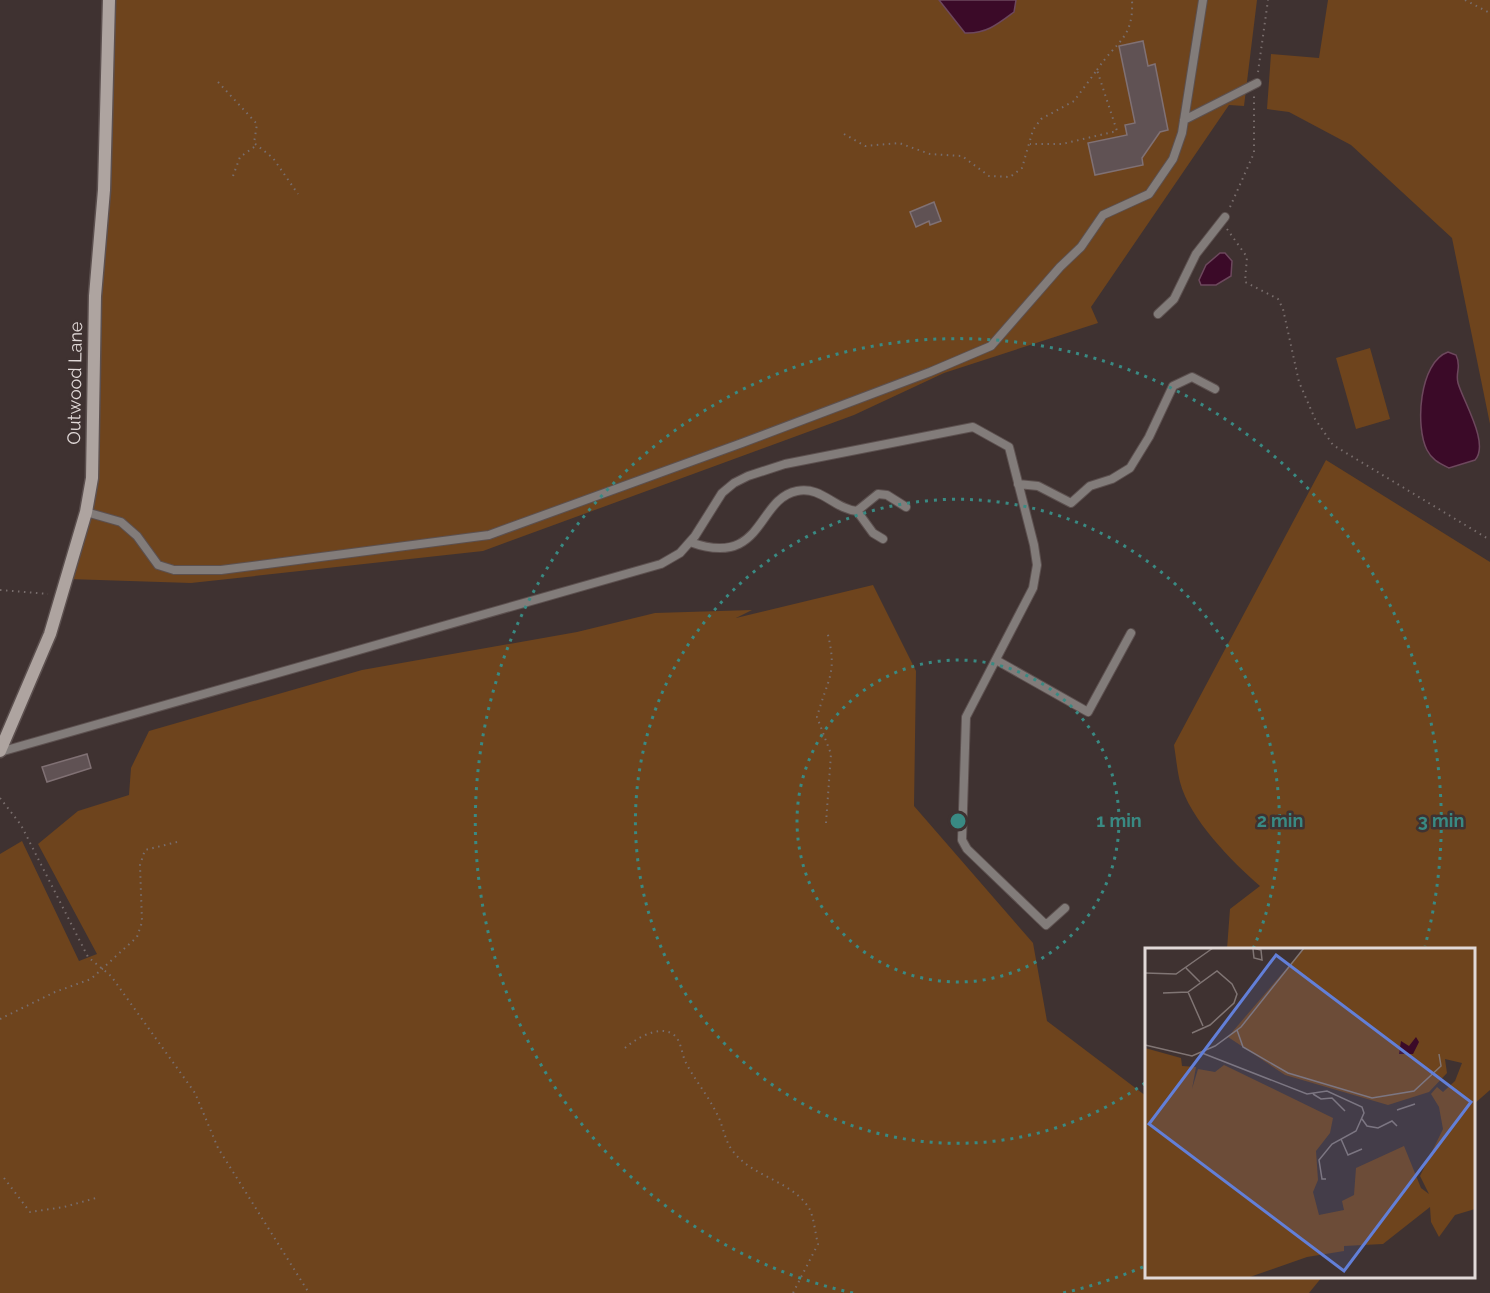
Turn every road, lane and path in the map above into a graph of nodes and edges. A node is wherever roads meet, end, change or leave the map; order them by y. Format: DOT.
graph roads {
  1 [pos="109,0"];
  2 [pos="1132,0"];
  3 [pos="1203,0"];
  4 [pos="1268,0"];
  5 [pos="1465,0"];
  6 [pos="1490,13"];
  7 [pos="1097,70"];
  8 [pos="218,82"];
  9 [pos="1257,82"];
  10 [pos="1184,120"];
  11 [pos="844,134"];
  12 [pos="1030,144"];
  13 [pos="257,145"];
  14 [pos="233,176"];
  15 [pos="298,194"];
  16 [pos="1225,217"];
  17 [pos="1158,314"];
  18 [pos="1215,389"];
  19 [pos="1018,484"];
  20 [pos="906,507"];
  21 [pos="856,511"];
  22 [pos="86,512"];
  23 [pos="883,539"];
  24 [pos="1490,540"];
  25 [pos="690,542"];
  26 [pos="0,590"];
  27 [pos="63,595"];
  28 [pos="827,631"];
  29 [pos="1131,633"];
  30 [pos="996,660"];
  31 [pos="0,752"];
  32 [pos="0,798"];
  33 [pos="826,823"];
  34 [pos="181,842"];
  35 [pos="1065,908"];
  36 [pos="102,970"];
  37 [pos="0,1019"];
  38 [pos="625,1048"];
  39 [pos="4,1178"];
  40 [pos="96,1198"];
  41 [pos="309,1293"];
  42 [pos="792,1293"];
  1 -- 22 [label="main road, Outwood Lane"];
  2 -- 7 [label="path"];
  3 -- 10 [label="lane"];
  4 -- 9 [label="path"];
  5 -- 6 [label="path"];
  7 -- 12 [label="path"];
  7 -- 12 [label="path"];
  8 -- 13 [label="path"];
  9 -- 10 [label="lane"];
  9 -- 16 [label="path"];
  10 -- 22 [label="lane"];
  11 -- 12 [label="path"];
  13 -- 14 [label="path"];
  13 -- 15 [label="path"];
  16 -- 17 [label="lane"];
  16 -- 24 [label="path"];
  18 -- 19 [label="lane"];
  19 -- 25 [label="lane"];
  19 -- 30 [label="lane"];
  20 -- 21 [label="lane"];
  21 -- 23 [label="lane"];
  21 -- 25 [label="lane"];
  22 -- 27 [label="main road, Outwood Lane"];
  25 -- 31 [label="lane"];
  26 -- 27 [label="path"];
  27 -- 31 [label="main road, Outwood Lane"];
  28 -- 33 [label="path"];
  29 -- 30 [label="lane"];
  30 -- 35 [label="lane"];
  32 -- 36 [label="path"];
  34 -- 36 [label="path"];
  36 -- 37 [label="path"];
  36 -- 41 [label="path"];
  38 -- 42 [label="path"];
  39 -- 40 [label="path"];
}
